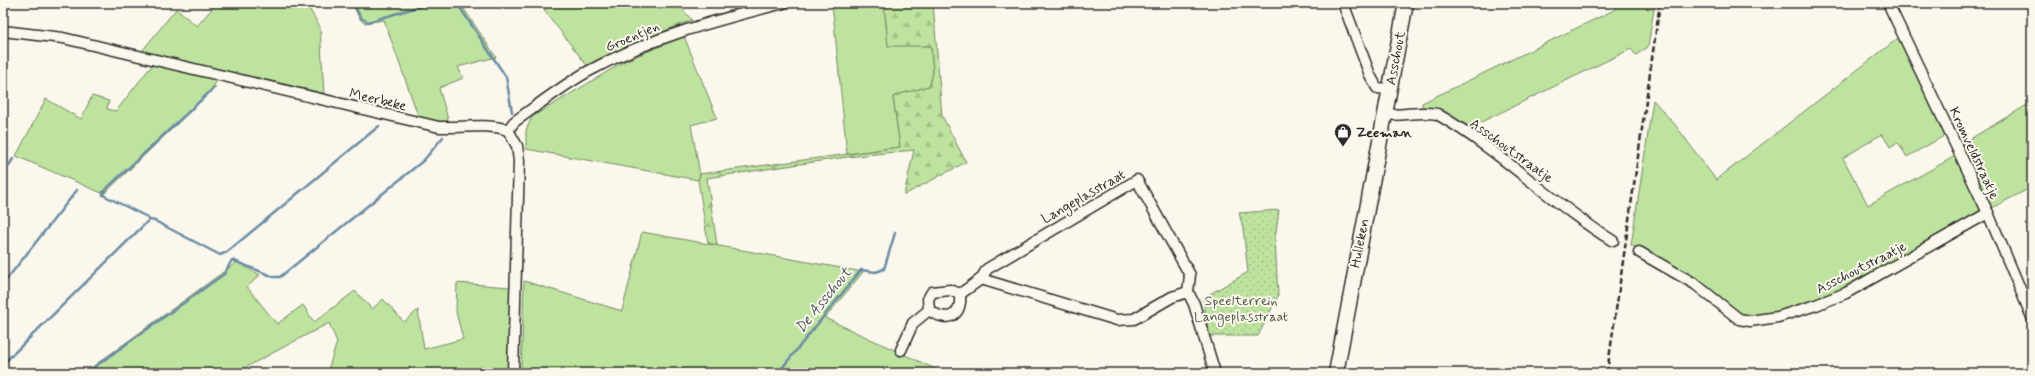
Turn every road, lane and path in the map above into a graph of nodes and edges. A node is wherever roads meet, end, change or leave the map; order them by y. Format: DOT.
graph roads {
  1 [pos="784,3"];
  2 [pos="1342,3"];
  3 [pos="1406,3"];
  4 [pos="1888,3"];
  5 [pos="3,31"];
  6 [pos="1388,89"];
  7 [pos="1384,114"];
  8 [pos="508,130"];
  9 [pos="1988,213"];
  10 [pos="1613,241"];
  11 [pos="1639,252"];
  12 [pos="981,279"];
  13 [pos="1188,292"];
  14 [pos="960,294"];
  15 [pos="929,310"];
  16 [pos="2032,317"];
  17 [pos="901,350"];
  18 [pos="513,373"];
  19 [pos="1215,373"];
  20 [pos="1336,373"];
  1 -- 8 [label="street, Groentjen"];
  2 -- 6 [label="street"];
  3 -- 6 [label="main road, Asschout"];
  4 -- 9 [label="street, Kromveldstraatje"];
  5 -- 8 [label="street, Meerbeke"];
  6 -- 7 [label="main road, Asschout"];
  7 -- 10 [label="street, Asschoutstraatje"];
  7 -- 20 [label="main road, Hulleken"];
  8 -- 18 [label="street"];
  9 -- 11 [label="street, Asschoutstraatje"];
  9 -- 16 [label="street, Kromveldstraatje"];
  12 -- 13 [label="street"];
  12 -- 13 [label="street, Langeplasstraat"];
  12 -- 14 [label="street, Langeplasstraat"];
  13 -- 19 [label="street, Langeplasstraat"];
  14 -- 15 [label="street"];
  14 -- 15 [label="street"];
  15 -- 17 [label="street"];
}
